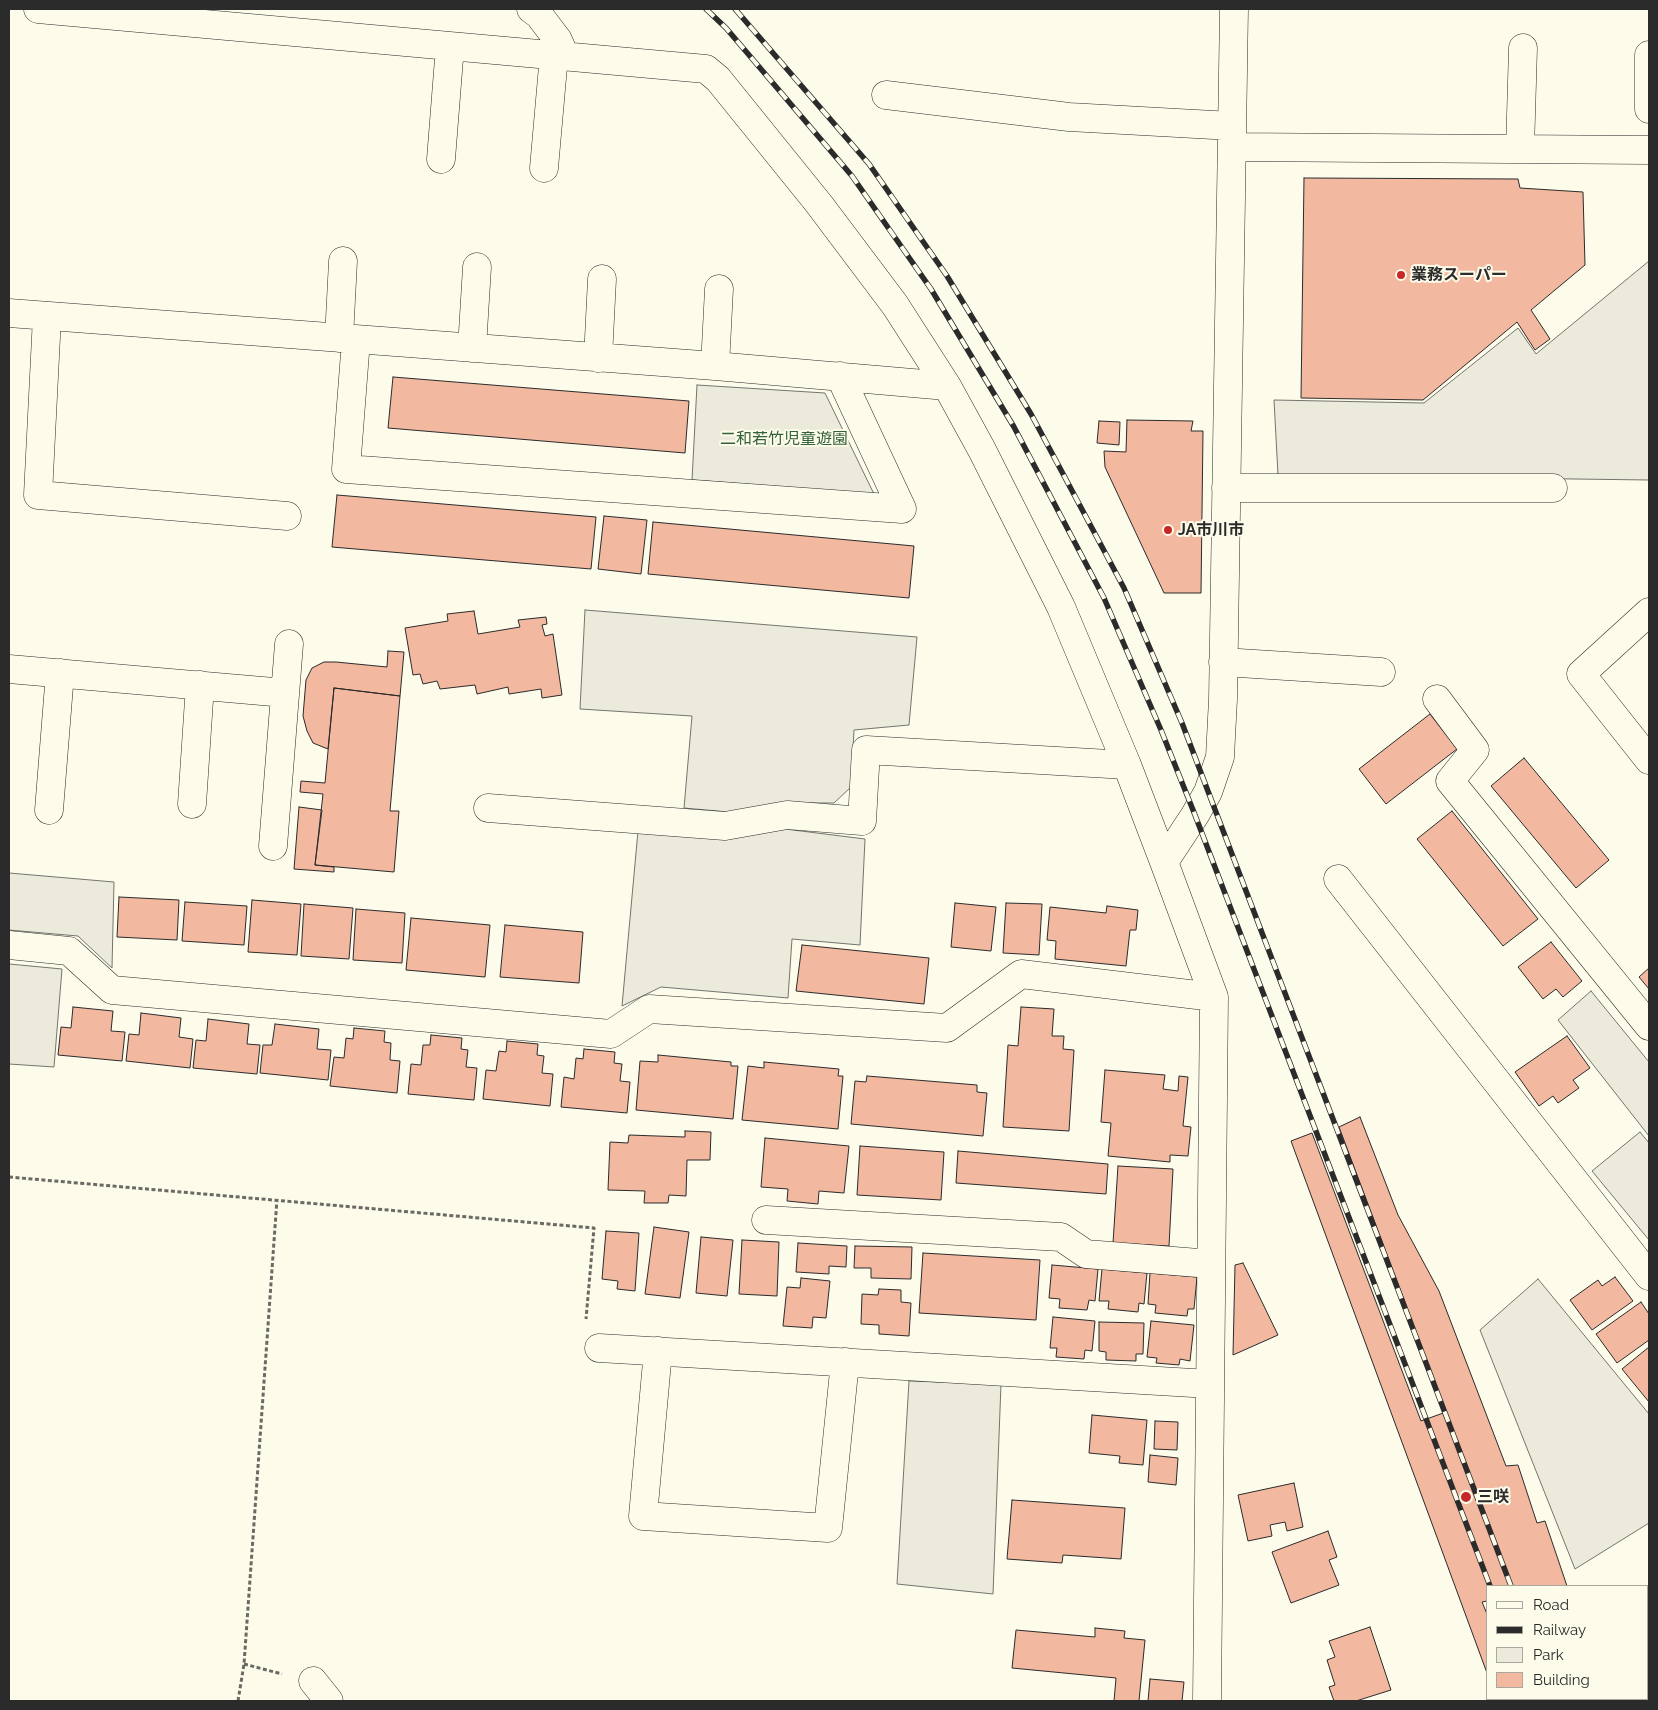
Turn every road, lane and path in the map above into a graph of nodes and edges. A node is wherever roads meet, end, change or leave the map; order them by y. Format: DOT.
graph roads {
  1 [pos="38,9"];
  2 [pos="531,9"];
  3 [pos="1234,9"];
  4 [pos="450,46"];
  5 [pos="1523,48"];
  6 [pos="1649,55"];
  7 [pos="559,56"];
  8 [pos="886,95"];
  9 [pos="1649,109"];
  10 [pos="1232,137"];
  11 [pos="1520,149"];
  12 [pos="1649,150"];
  13 [pos="441,158"];
  14 [pos="544,168"];
  15 [pos="343,261"];
  16 [pos="477,267"];
  17 [pos="602,279"];
  18 [pos="719,289"];
  19 [pos="9,314"];
  20 [pos="47,317"];
  21 [pos="348,339"];
  22 [pos="472,348"];
  23 [pos="598,358"];
  24 [pos="715,366"];
  25 [pos="840,376"];
  26 [pos="947,386"];
  27 [pos="1226,488"];
  28 [pos="1553,488"];
  29 [pos="286,516"];
  30 [pos="1649,612"];
  31 [pos="289,644"];
  32 [pos="1223,662"];
  33 [pos="9,669"];
  34 [pos="1381,672"];
  35 [pos="60,673"];
  36 [pos="200,685"];
  37 [pos="284,693"];
  38 [pos="1437,699"];
  39 [pos="1649,760"];
  40 [pos="1127,765"];
  41 [pos="192,804"];
  42 [pos="488,808"];
  43 [pos="49,810"];
  44 [pos="273,846"];
  45 [pos="1164,862"];
  46 [pos="1338,879"];
  47 [pos="9,945"];
  48 [pos="1214,997"];
  49 [pos="1649,1026"];
  50 [pos="9,1177"];
  51 [pos="277,1199"];
  52 [pos="766,1220"];
  53 [pos="1211,1264"];
  54 [pos="1649,1276"];
  55 [pos="599,1348"];
  56 [pos="658,1351"];
  57 [pos="845,1362"];
  58 [pos="1210,1384"];
  59 [pos="244,1664"];
  60 [pos="321,1691"];
  61 [pos="238,1701"];
  62 [pos="1207,1701"];
  1 -- 4 [label="street"];
  2 -- 7 [label="street"];
  3 -- 10 [label="street"];
  4 -- 7 [label="street"];
  4 -- 13 [label="street"];
  5 -- 11 [label="street"];
  6 -- 9 [label="street"];
  7 -- 14 [label="street"];
  7 -- 26 [label="street"];
  8 -- 10 [label="street"];
  10 -- 11 [label="street"];
  10 -- 27 [label="street"];
  11 -- 12 [label="street"];
  15 -- 21 [label="street"];
  16 -- 22 [label="street"];
  17 -- 23 [label="street"];
  18 -- 24 [label="street"];
  19 -- 20 [label="street"];
  20 -- 21 [label="street"];
  20 -- 29 [label="street"];
  21 -- 22 [label="street"];
  21 -- 25 [label="street"];
  22 -- 23 [label="street"];
  23 -- 24 [label="street"];
  24 -- 25 [label="street"];
  25 -- 26 [label="street"];
  26 -- 40 [label="street"];
  27 -- 28 [label="street"];
  27 -- 32 [label="street"];
  30 -- 39 [label="street"];
  31 -- 37 [label="street"];
  32 -- 34 [label="street"];
  32 -- 45 [label="street"];
  33 -- 35 [label="street"];
  35 -- 36 [label="street"];
  35 -- 43 [label="street"];
  36 -- 37 [label="street"];
  36 -- 41 [label="street"];
  37 -- 44 [label="street"];
  38 -- 49 [label="street"];
  40 -- 42 [label="street"];
  40 -- 45 [label="street"];
  45 -- 48 [label="street"];
  46 -- 54 [label="street"];
  47 -- 48 [label="street"];
  48 -- 53 [label="street"];
  50 -- 51 [label="path"];
  51 -- 55 [label="path"];
  51 -- 59 [label="path"];
  52 -- 53 [label="street"];
  53 -- 58 [label="street"];
  55 -- 56 [label="street"];
  56 -- 57 [label="street"];
  56 -- 57 [label="street"];
  57 -- 58 [label="street"];
  58 -- 62 [label="street"];
  59 -- 60 [label="path"];
  59 -- 61 [label="path"];
}
